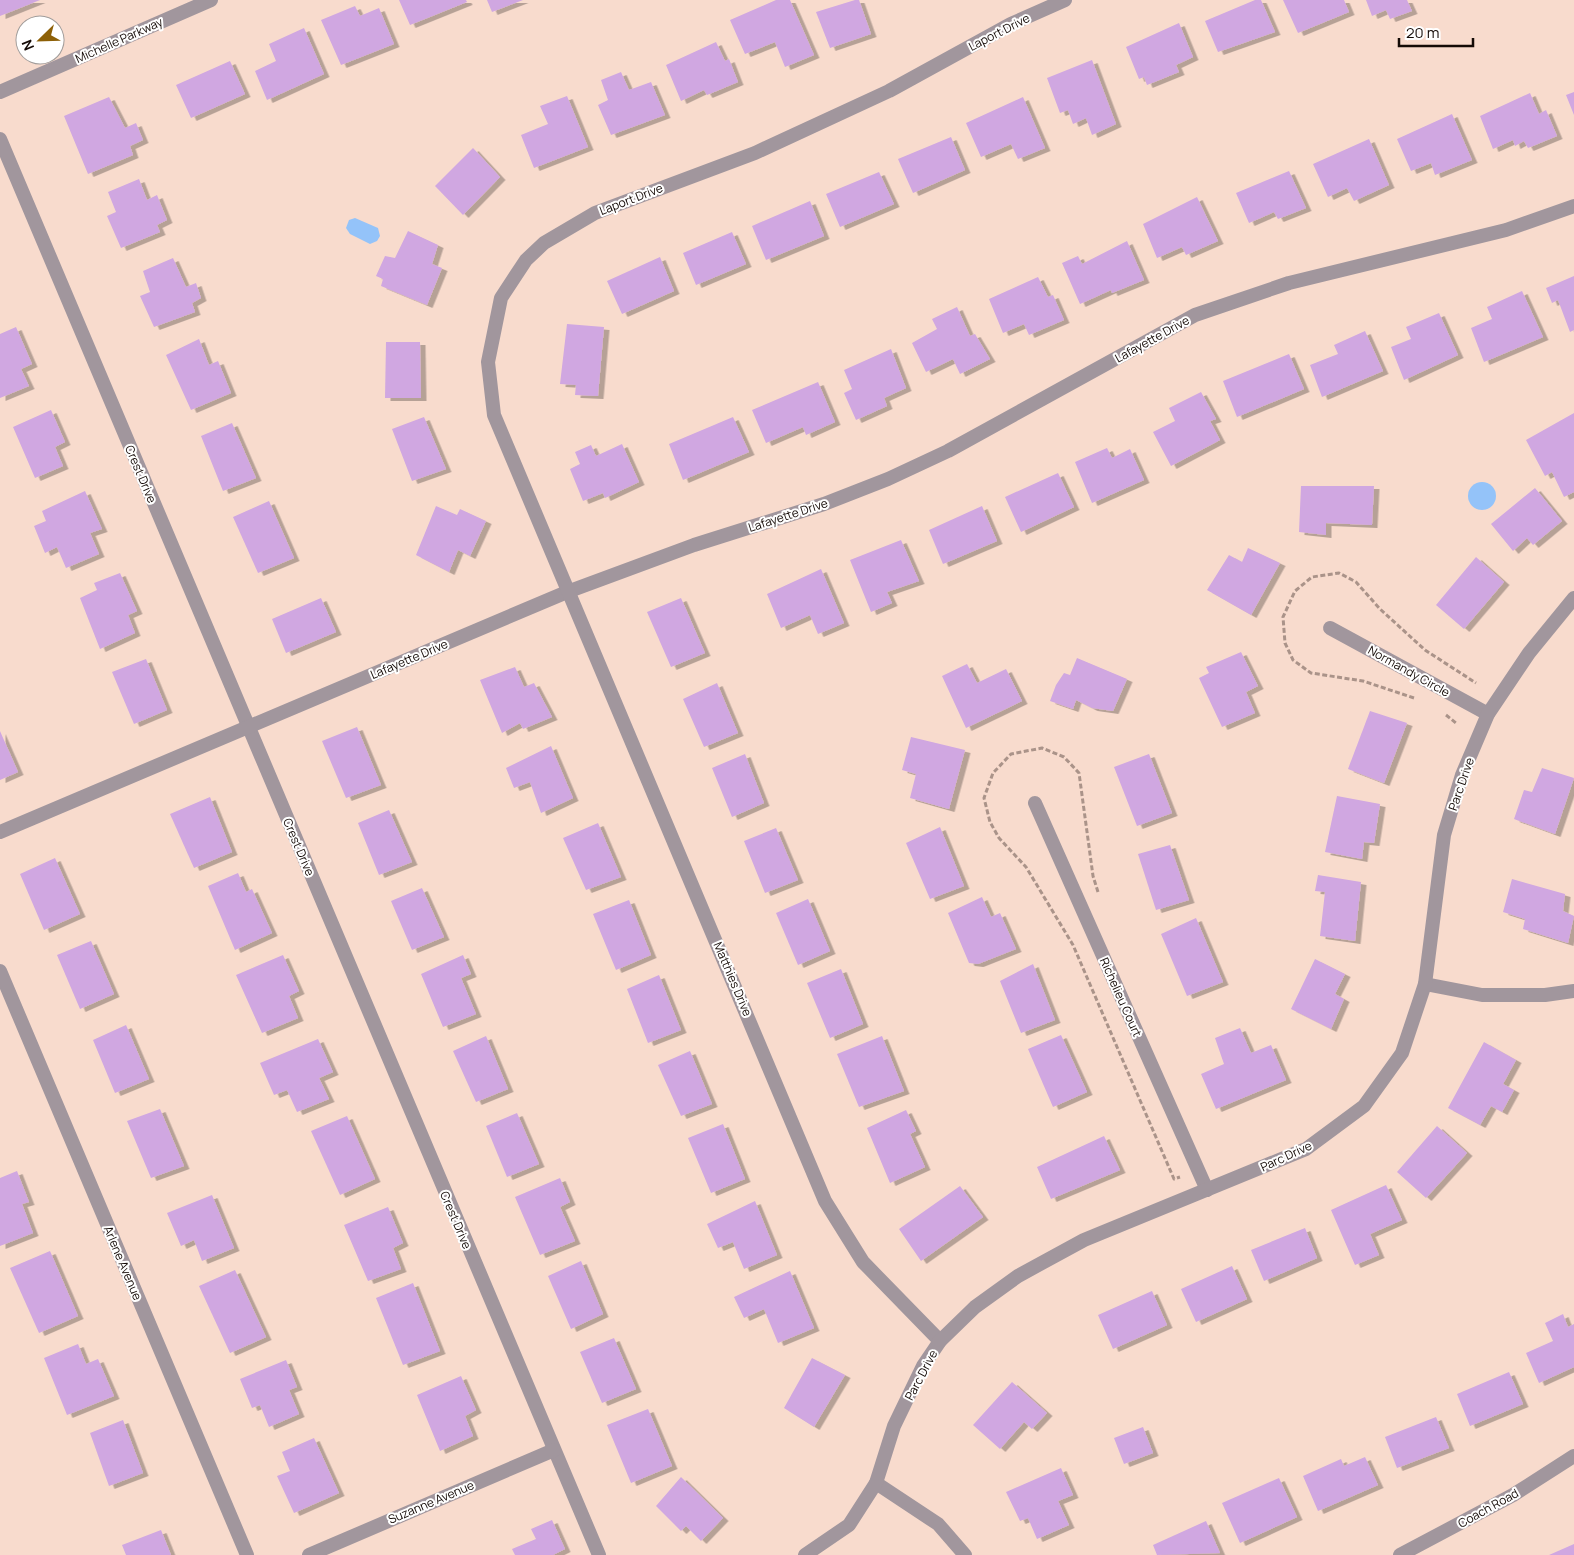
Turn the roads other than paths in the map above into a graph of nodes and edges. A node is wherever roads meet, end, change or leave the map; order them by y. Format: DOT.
graph roads {
  1 [pos="211,0"];
  2 [pos="1065,0"];
  3 [pos="0,92"];
  4 [pos="0,138"];
  5 [pos="1574,206"];
  6 [pos="567,592"];
  7 [pos="1574,598"];
  8 [pos="1330,628"];
  9 [pos="1488,714"];
  10 [pos="248,727"];
  11 [pos="1035,803"];
  12 [pos="0,832"];
  13 [pos="0,971"];
  14 [pos="1425,984"];
  15 [pos="1574,991"];
  16 [pos="1207,1190"];
  17 [pos="940,1341"];
  18 [pos="554,1450"];
  19 [pos="1574,1456"];
  20 [pos="876,1483"];
  21 [pos="247,1555"];
  22 [pos="309,1555"];
  23 [pos="599,1555"];
  24 [pos="805,1555"];
  25 [pos="965,1555"];
  26 [pos="1400,1555"];
  1 -- 3 [label="street, Michelle Parkway"];
  2 -- 6 [label="street, Laport Drive"];
  4 -- 10 [label="street, Crest Drive"];
  5 -- 6 [label="street, Lafayette Drive"];
  6 -- 10 [label="street, Lafayette Drive"];
  6 -- 17 [label="street, Matthies Drive"];
  7 -- 9 [label="street, Parc Drive"];
  8 -- 9 [label="street, Normandy Circle"];
  9 -- 14 [label="street, Parc Drive"];
  10 -- 12 [label="street, Lafayette Drive"];
  10 -- 18 [label="street, Crest Drive"];
  11 -- 16 [label="street, Richelieu Court"];
  13 -- 21 [label="street, Arlene Avenue"];
  14 -- 15 [label="street"];
  14 -- 16 [label="street, Parc Drive"];
  16 -- 17 [label="street, Parc Drive"];
  17 -- 20 [label="street, Parc Drive"];
  18 -- 22 [label="street, Suzanne Avenue"];
  18 -- 23 [label="street, Crest Drive"];
  19 -- 26 [label="street, Coach Road"];
  20 -- 24 [label="street, Parc Drive"];
  20 -- 25 [label="street"];
}
